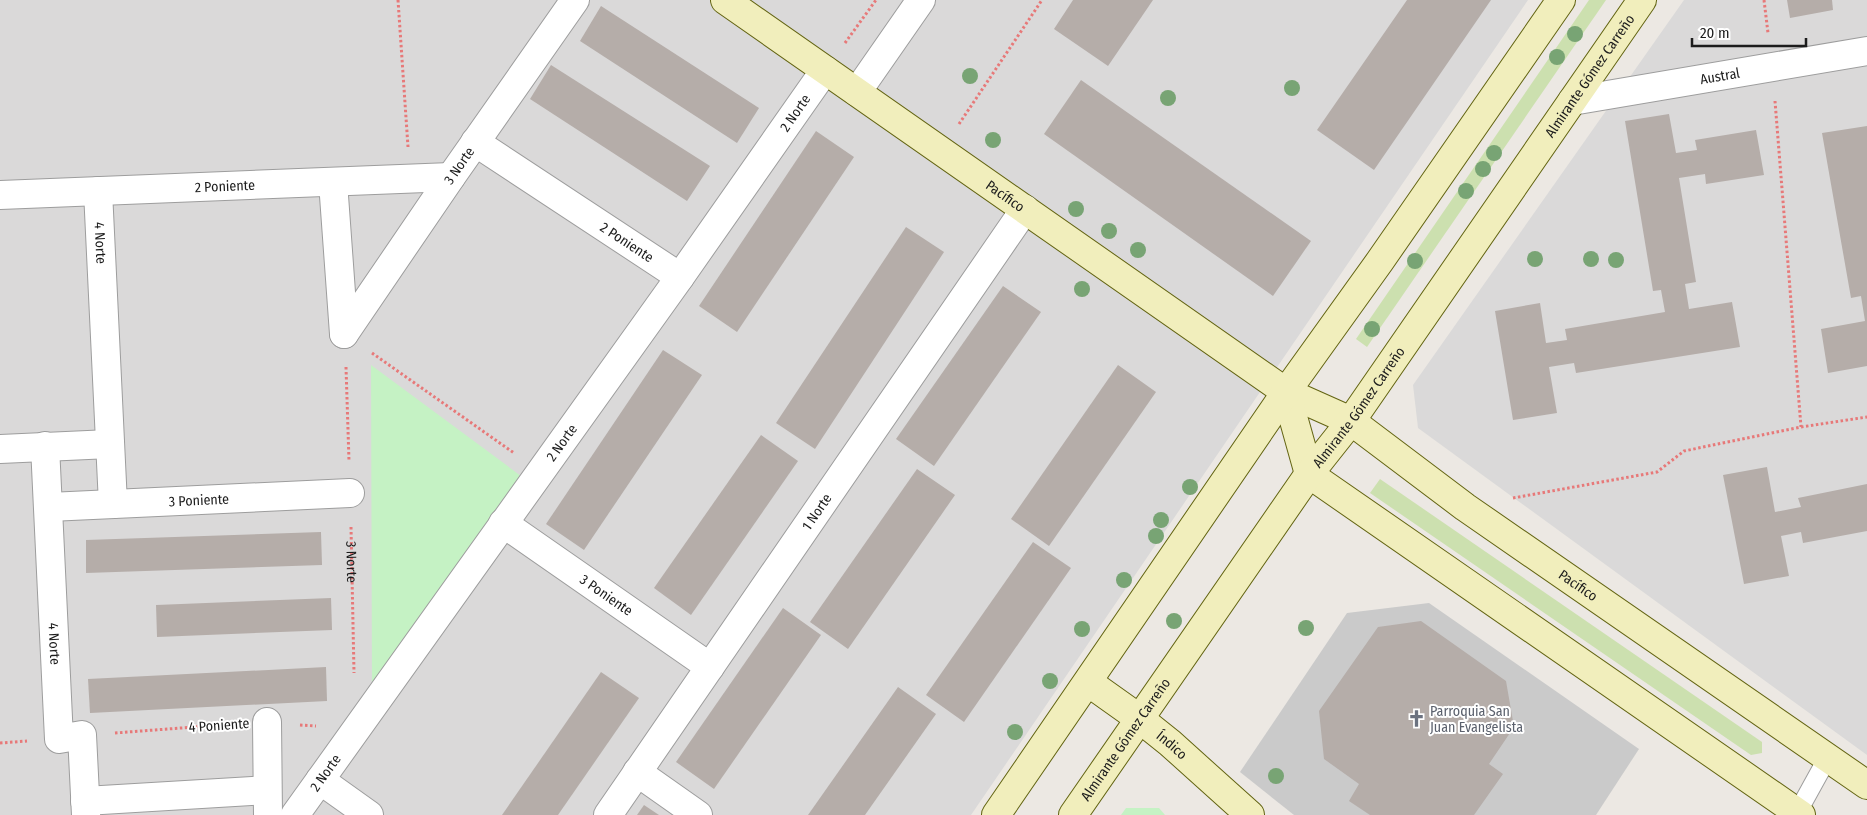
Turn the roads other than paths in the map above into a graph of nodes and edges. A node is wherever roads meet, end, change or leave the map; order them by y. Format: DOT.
graph roads {
  1 [pos="575,0"];
  2 [pos="725,0"];
  3 [pos="921,0"];
  4 [pos="1561,0"];
  5 [pos="1642,0"];
  6 [pos="1867,51"];
  7 [pos="825,70"];
  8 [pos="857,92"];
  9 [pos="1572,101"];
  10 [pos="475,142"];
  11 [pos="451,177"];
  12 [pos="333,182"];
  13 [pos="98,191"];
  14 [pos="0,195"];
  15 [pos="1025,209"];
  16 [pos="680,277"];
  17 [pos="1286,392"];
  18 [pos="1351,421"];
  19 [pos="110,444"];
  20 [pos="46,446"];
  21 [pos="0,449"];
  22 [pos="1309,474"];
  23 [pos="350,493"];
  24 [pos="113,504"];
  25 [pos="48,507"];
  26 [pos="503,523"];
  27 [pos="710,667"];
  28 [pos="1088,682"];
  29 [pos="1140,719"];
  30 [pos="267,722"];
  31 [pos="1828,758"];
  32 [pos="637,772"];
  33 [pos="320,780"];
  34 [pos="1867,785"];
  35 [pos="268,802"];
  36 [pos="86,808"];
  37 [pos="1798,814"];
  38 [pos="295,815"];
  39 [pos="369,815"];
  40 [pos="608,815"];
  41 [pos="698,815"];
  42 [pos="996,815"];
  43 [pos="1073,815"];
  44 [pos="1250,815"];
  1 -- 10 [label="street, 3 Norte"];
  2 -- 7 [label="street, Pacífico"];
  3 -- 8 [label="street"];
  4 -- 17 [label="street"];
  5 -- 9 [label="street, Almirante Gómez Carreño"];
  6 -- 9 [label="street, Austral"];
  7 -- 8 [label="street, Pacífico"];
  7 -- 16 [label="street, 2 Norte"];
  8 -- 15 [label="street, Pacífico"];
  9 -- 18 [label="street, Almirante Gómez Carreño"];
  10 -- 11 [label="street, 3 Norte"];
  10 -- 16 [label="street, 2 Poniente"];
  11 -- 12 [label="street, 2 Poniente"];
  11 -- 12 [label="street, 3 Norte"];
  12 -- 13 [label="street, 2 Poniente"];
  13 -- 14 [label="street, 2 Poniente"];
  13 -- 19 [label="street, 4 Norte"];
  15 -- 17 [label="street, Pacífico"];
  15 -- 27 [label="street, 1 Norte"];
  16 -- 26 [label="street, 2 Norte"];
  17 -- 18 [label="street, Pacífico"];
  17 -- 22 [label="street"];
  17 -- 28 [label="street"];
  18 -- 22 [label="street, Almirante Gómez Carreño"];
  18 -- 31 [label="street, Pacífico"];
  19 -- 20 [label="street"];
  19 -- 24 [label="street, 4 Norte"];
  20 -- 21 [label="street"];
  20 -- 25 [label="street, 4 Norte"];
  22 -- 29 [label="street, Almirante Gómez Carreño"];
  22 -- 37 [label="street"];
  23 -- 24 [label="street, 3 Poniente"];
  24 -- 25 [label="street, 3 Poniente"];
  25 -- 36 [label="street, 4 Norte"];
  26 -- 27 [label="street, 3 Poniente"];
  26 -- 33 [label="street, 2 Norte"];
  27 -- 32 [label="street, 1 Norte"];
  28 -- 29 [label="street, Índico"];
  28 -- 42 [label="street"];
  29 -- 43 [label="street, Almirante Gómez Carreño"];
  29 -- 44 [label="street, Índico"];
  30 -- 35 [label="street"];
  31 -- 34 [label="street, Pacífico"];
  31 -- 37 [label="lane"];
  32 -- 40 [label="street, 1 Norte"];
  32 -- 41 [label="street"];
  33 -- 38 [label="street, 2 Norte"];
  33 -- 39 [label="street"];
  35 -- 36 [label="street"];
}
